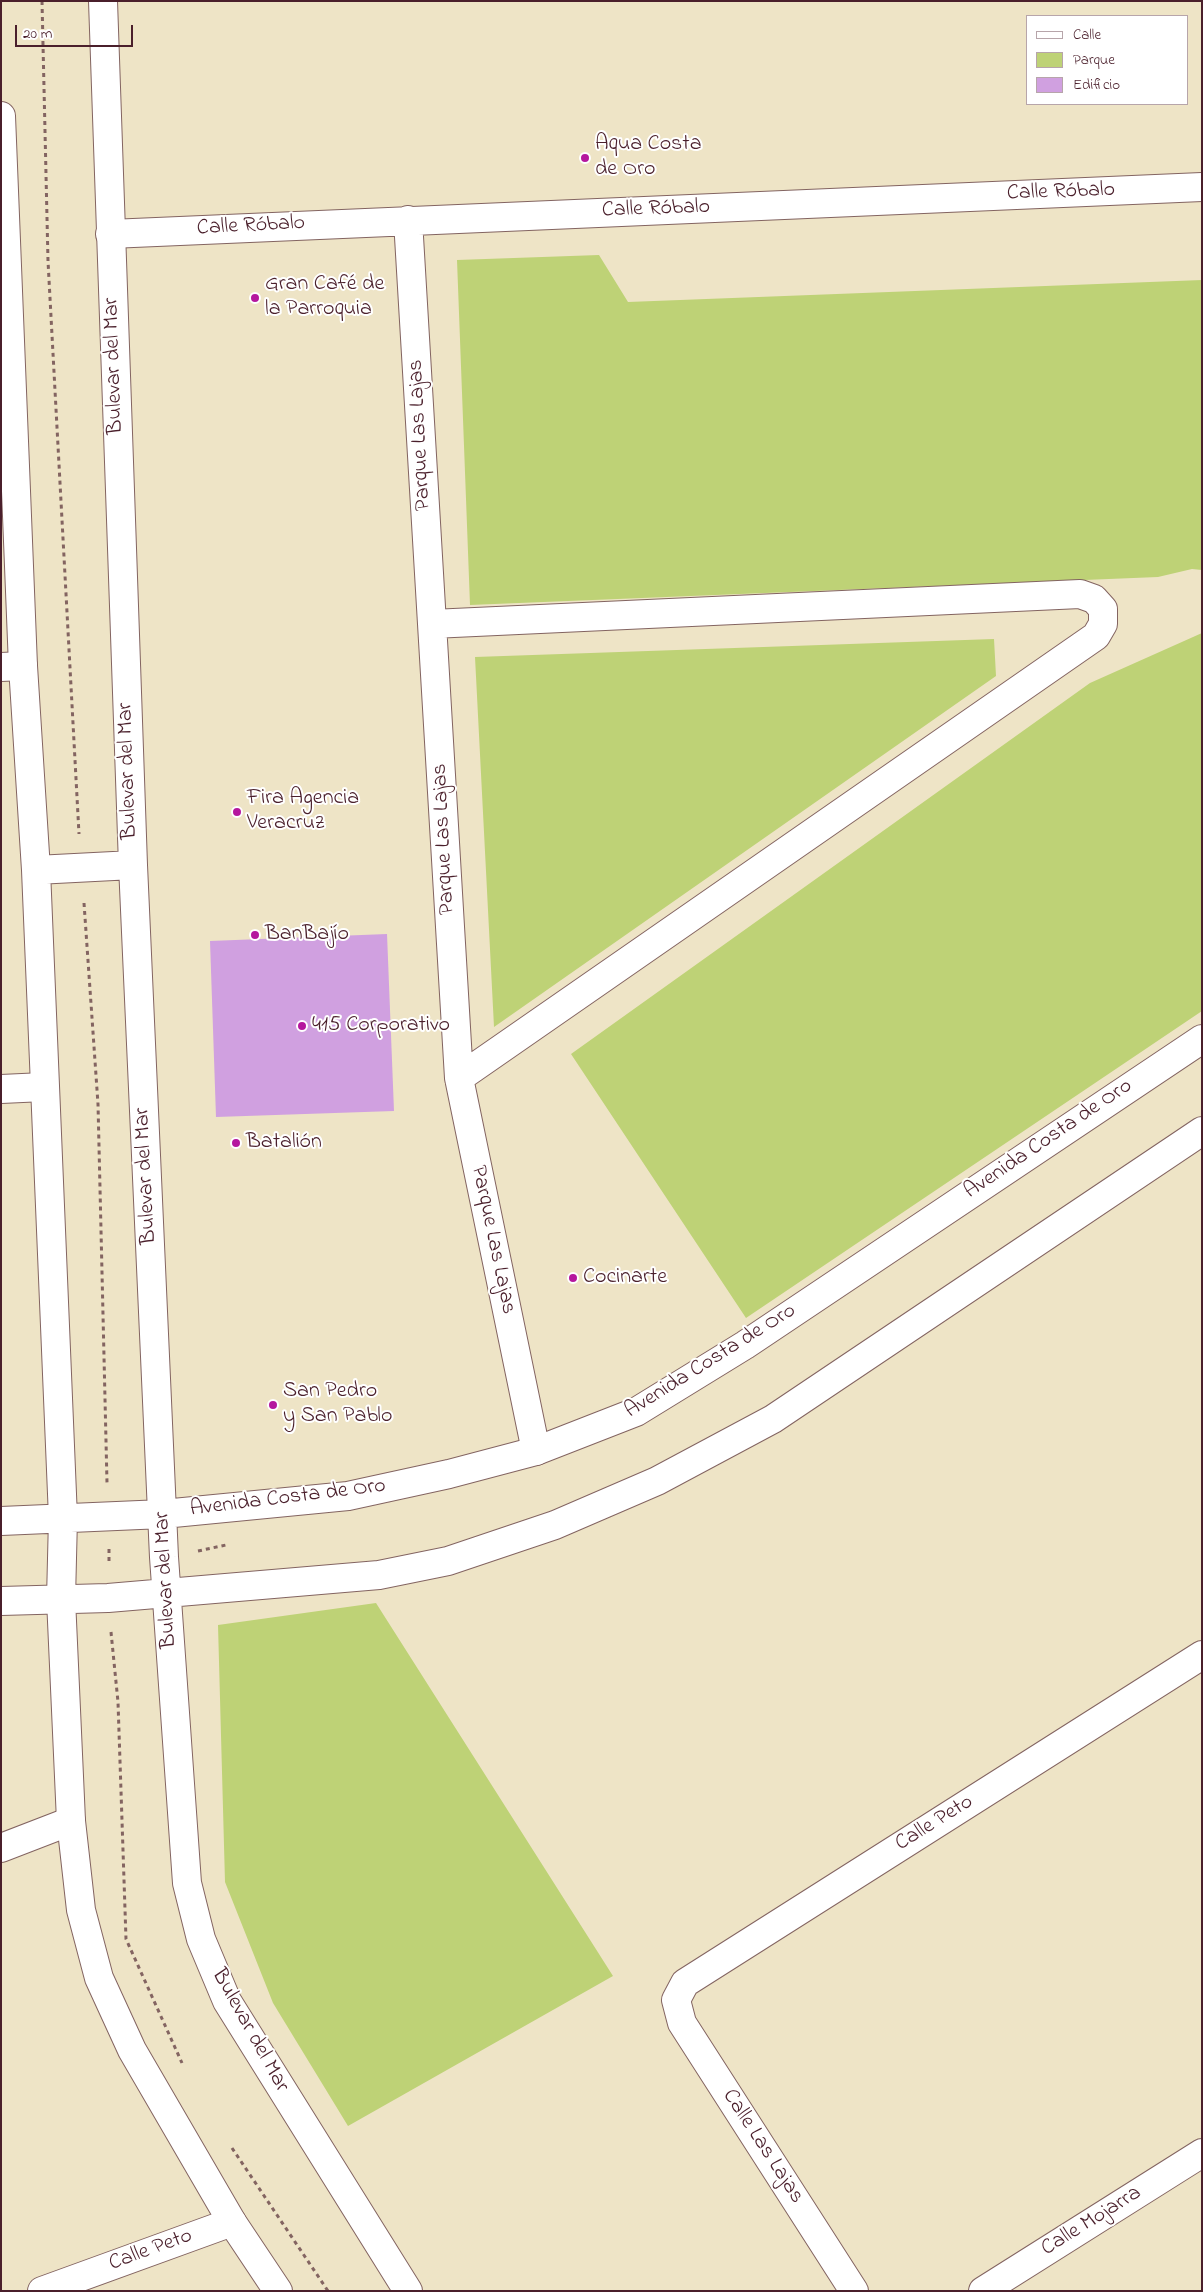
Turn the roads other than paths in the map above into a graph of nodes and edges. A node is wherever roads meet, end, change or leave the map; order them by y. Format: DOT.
graph roads {
  1 [pos="103,1"];
  2 [pos="1,116"];
  3 [pos="1202,187"];
  4 [pos="408,220"];
  5 [pos="110,234"];
  6 [pos="4,248"];
  7 [pos="432,624"];
  8 [pos="12,666"];
  9 [pos="133,865"];
  10 [pos="36,870"];
  11 [pos="1202,1039"];
  12 [pos="459,1078"];
  13 [pos="44,1087"];
  14 [pos="1,1089"];
  15 [pos="1202,1131"];
  16 [pos="536,1451"];
  17 [pos="163,1514"];
  18 [pos="63,1518"];
  19 [pos="1,1521"];
  20 [pos="166,1593"];
  21 [pos="61,1599"];
  22 [pos="1,1601"];
  23 [pos="1202,1655"];
  24 [pos="71,1821"];
  25 [pos="1,1848"];
  26 [pos="676,2000"];
  27 [pos="1202,2153"];
  28 [pos="232,2222"];
  29 [pos="42,2291"];
  30 [pos="278,2291"];
  31 [pos="408,2291"];
  32 [pos="854,2291"];
  33 [pos="983,2291"];
  1 -- 5 [label="street, Bulevar del Mar"];
  2 -- 6 [label="street"];
  3 -- 4 [label="street, Calle Róbalo"];
  4 -- 5 [label="street, Calle Róbalo"];
  4 -- 7 [label="street, Parque Las Lajas"];
  5 -- 9 [label="street, Bulevar del Mar"];
  6 -- 8 [label="street"];
  7 -- 12 [label="street, Parque Las Lajas"];
  7 -- 12 [label="street"];
  8 -- 10 [label="street"];
  9 -- 10 [label="street"];
  9 -- 17 [label="street, Bulevar del Mar"];
  10 -- 13 [label="street"];
  11 -- 16 [label="street, Avenida Costa de Oro"];
  12 -- 16 [label="street, Parque Las Lajas"];
  13 -- 14 [label="street"];
  13 -- 18 [label="street"];
  15 -- 20 [label="street"];
  16 -- 17 [label="street, Avenida Costa de Oro"];
  17 -- 18 [label="street, Avenida Costa de Oro"];
  17 -- 20 [label="street, Bulevar del Mar"];
  18 -- 19 [label="street, Avenida Costa de Oro"];
  18 -- 21 [label="street"];
  20 -- 21 [label="street"];
  20 -- 31 [label="street, Bulevar del Mar"];
  21 -- 22 [label="street"];
  21 -- 24 [label="street"];
  23 -- 26 [label="street, Calle Peto"];
  24 -- 25 [label="street"];
  24 -- 28 [label="street"];
  26 -- 32 [label="street, Calle Las Lajas"];
  27 -- 33 [label="street, Calle Mojarra"];
  28 -- 29 [label="street, Calle Peto"];
  28 -- 30 [label="street"];
}
